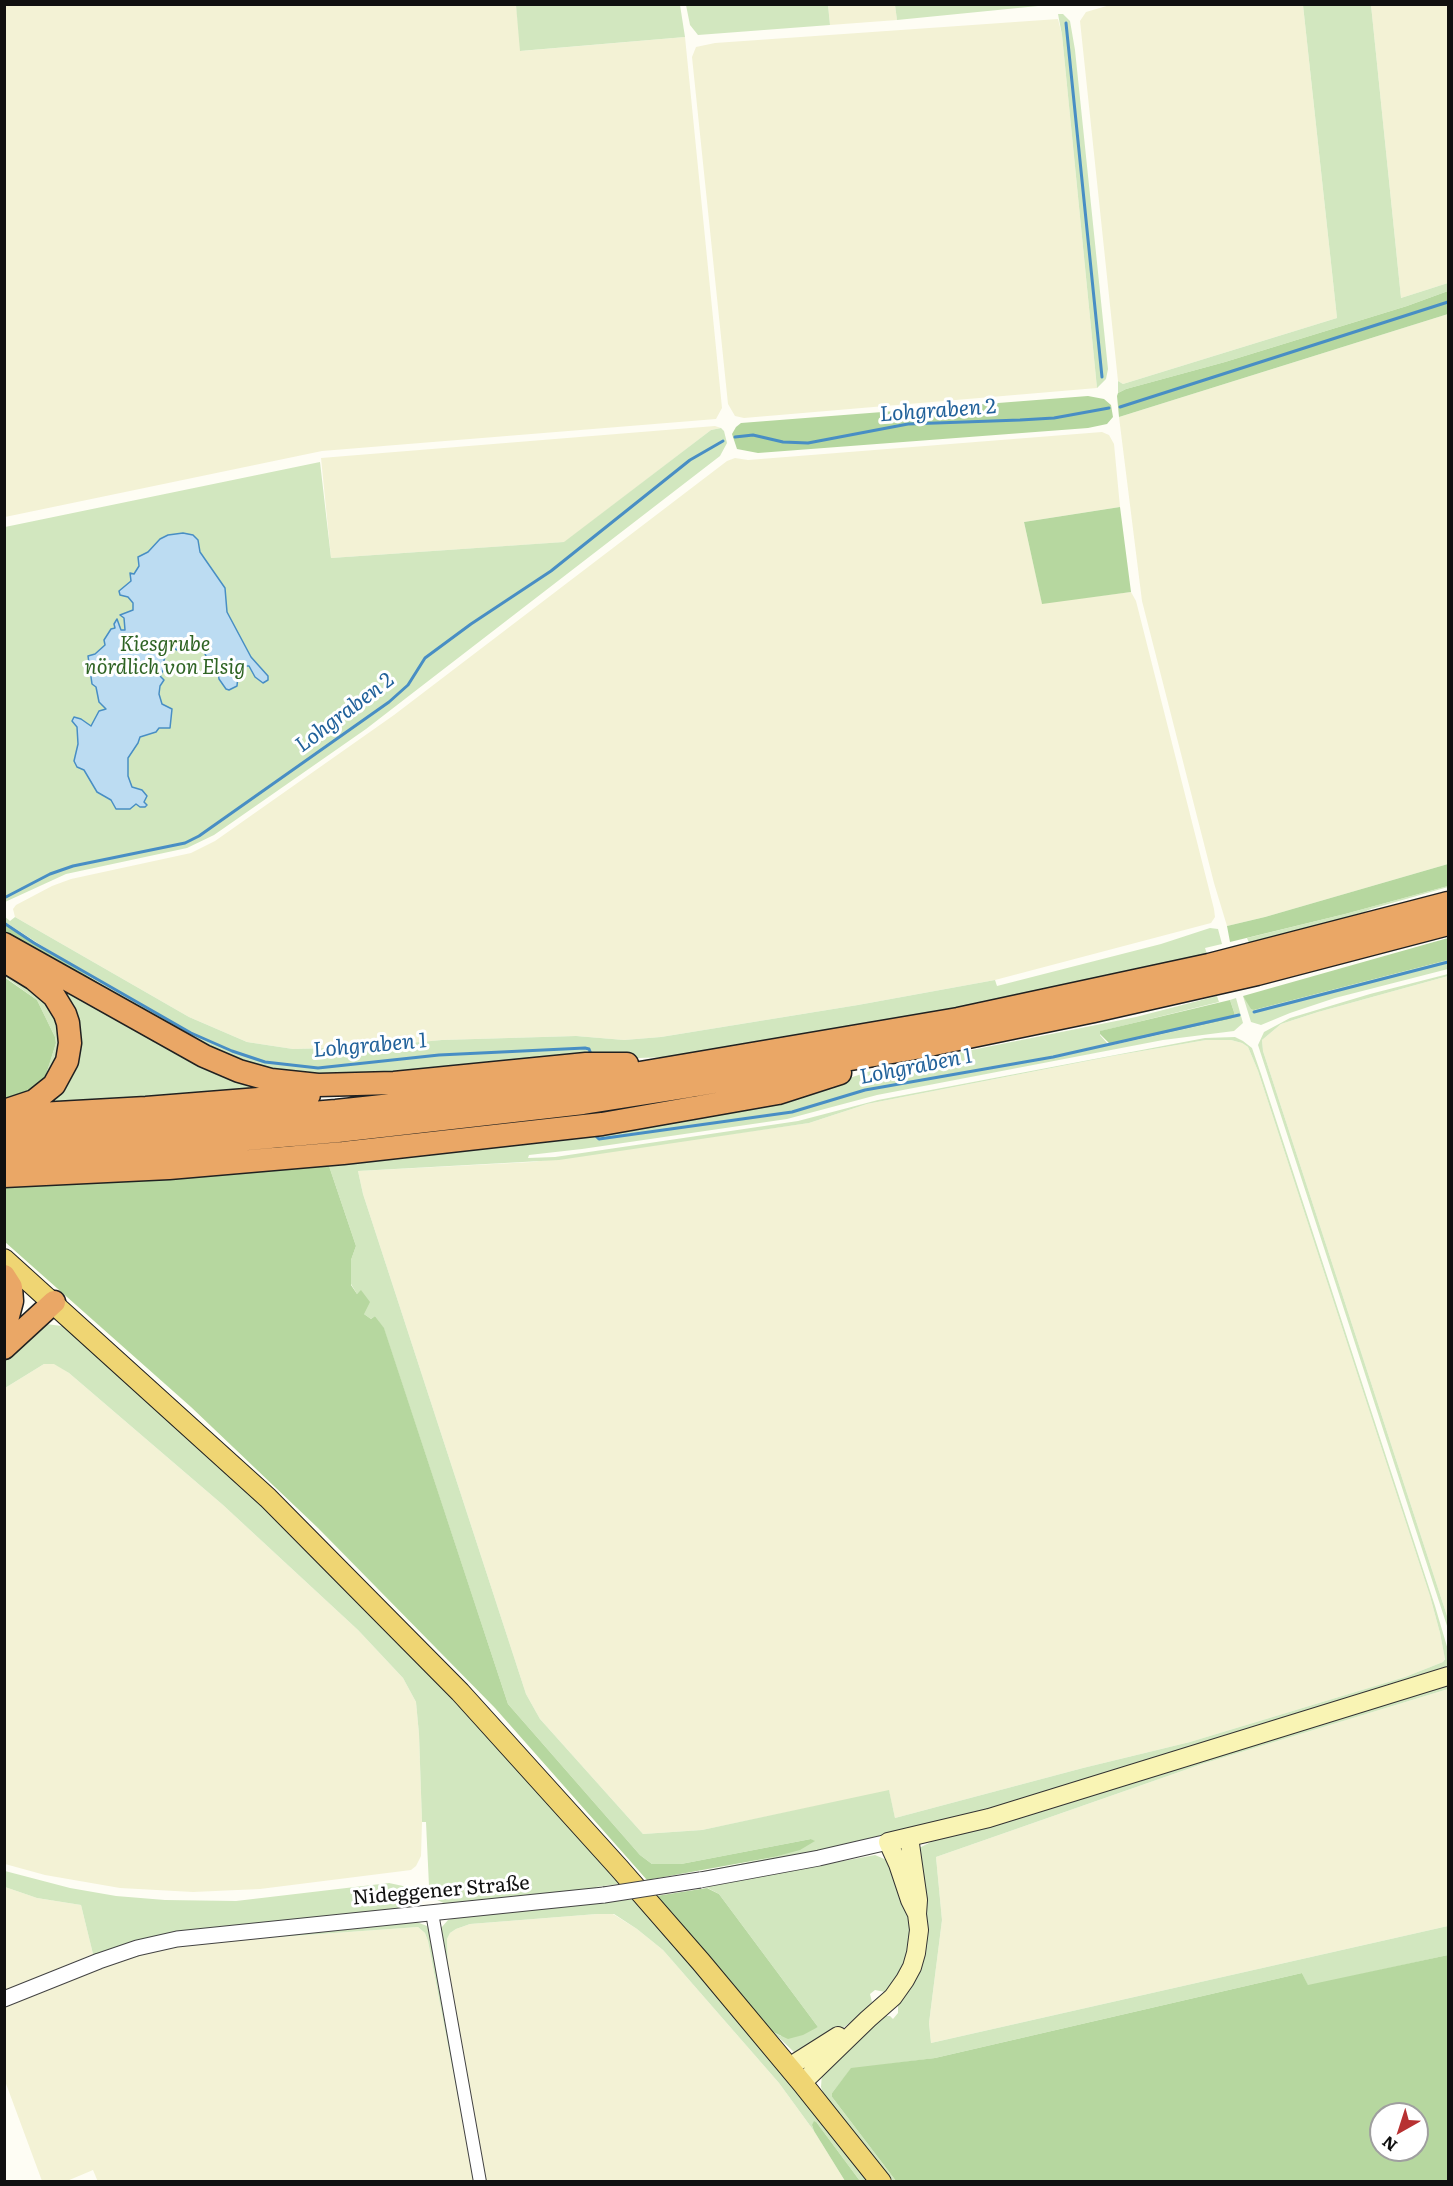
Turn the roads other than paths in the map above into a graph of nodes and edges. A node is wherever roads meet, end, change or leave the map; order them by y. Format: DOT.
graph roads {
  1 [pos="1449,903"];
  2 [pos="1449,924"];
  3 [pos="4,944"];
  4 [pos="4,960"];
  5 [pos="1254,964"];
  6 [pos="1212,974"];
  7 [pos="910,1049"];
  8 [pos="692,1064"];
  9 [pos="394,1083"];
  10 [pos="4,1109"];
  11 [pos="4,1116"];
  12 [pos="4,1135"];
  13 [pos="4,1155"];
  14 [pos="4,1176"];
  15 [pos="4,1259"];
  16 [pos="4,1276"];
  17 [pos="48,1297"];
  18 [pos="5,1325"];
  19 [pos="4,1348"];
  20 [pos="1449,1676"];
  21 [pos="909,1837"];
  22 [pos="888,1842"];
  23 [pos="432,1913"];
  24 [pos="917,1914"];
  25 [pos="4,1999"];
  26 [pos="868,2019"];
  27 [pos="789,2067"];
  28 [pos="802,2083"];
  29 [pos="480,2181"];
  30 [pos="881,2181"];
  1 -- 5 [label="highway"];
  2 -- 5 [label="highway"];
  3 -- 9 [label="highway"];
  4 -- 10 [label="highway"];
  5 -- 6 [label="highway"];
  6 -- 7 [label="highway"];
  6 -- 8 [label="highway"];
  7 -- 13 [label="highway"];
  7 -- 14 [label="highway"];
  8 -- 9 [label="highway"];
  8 -- 12 [label="highway"];
  9 -- 11 [label="highway"];
  15 -- 17 [label="main road"];
  16 -- 18 [label="highway"];
  17 -- 18 [label="highway"];
  17 -- 19 [label="highway"];
  17 -- 27 [label="main road"];
  20 -- 21 [label="main road"];
  21 -- 22 [label="main road"];
  21 -- 24 [label="main road"];
  22 -- 23 [label="street, Nideggener Straße, bridge"];
  22 -- 24 [label="main road"];
  23 -- 25 [label="street, Nideggener Straße"];
  23 -- 29 [label="street"];
  24 -- 26 [label="main road"];
  26 -- 27 [label="main road"];
  26 -- 28 [label="main road"];
  27 -- 28 [label="main road"];
  28 -- 30 [label="main road"];
}
